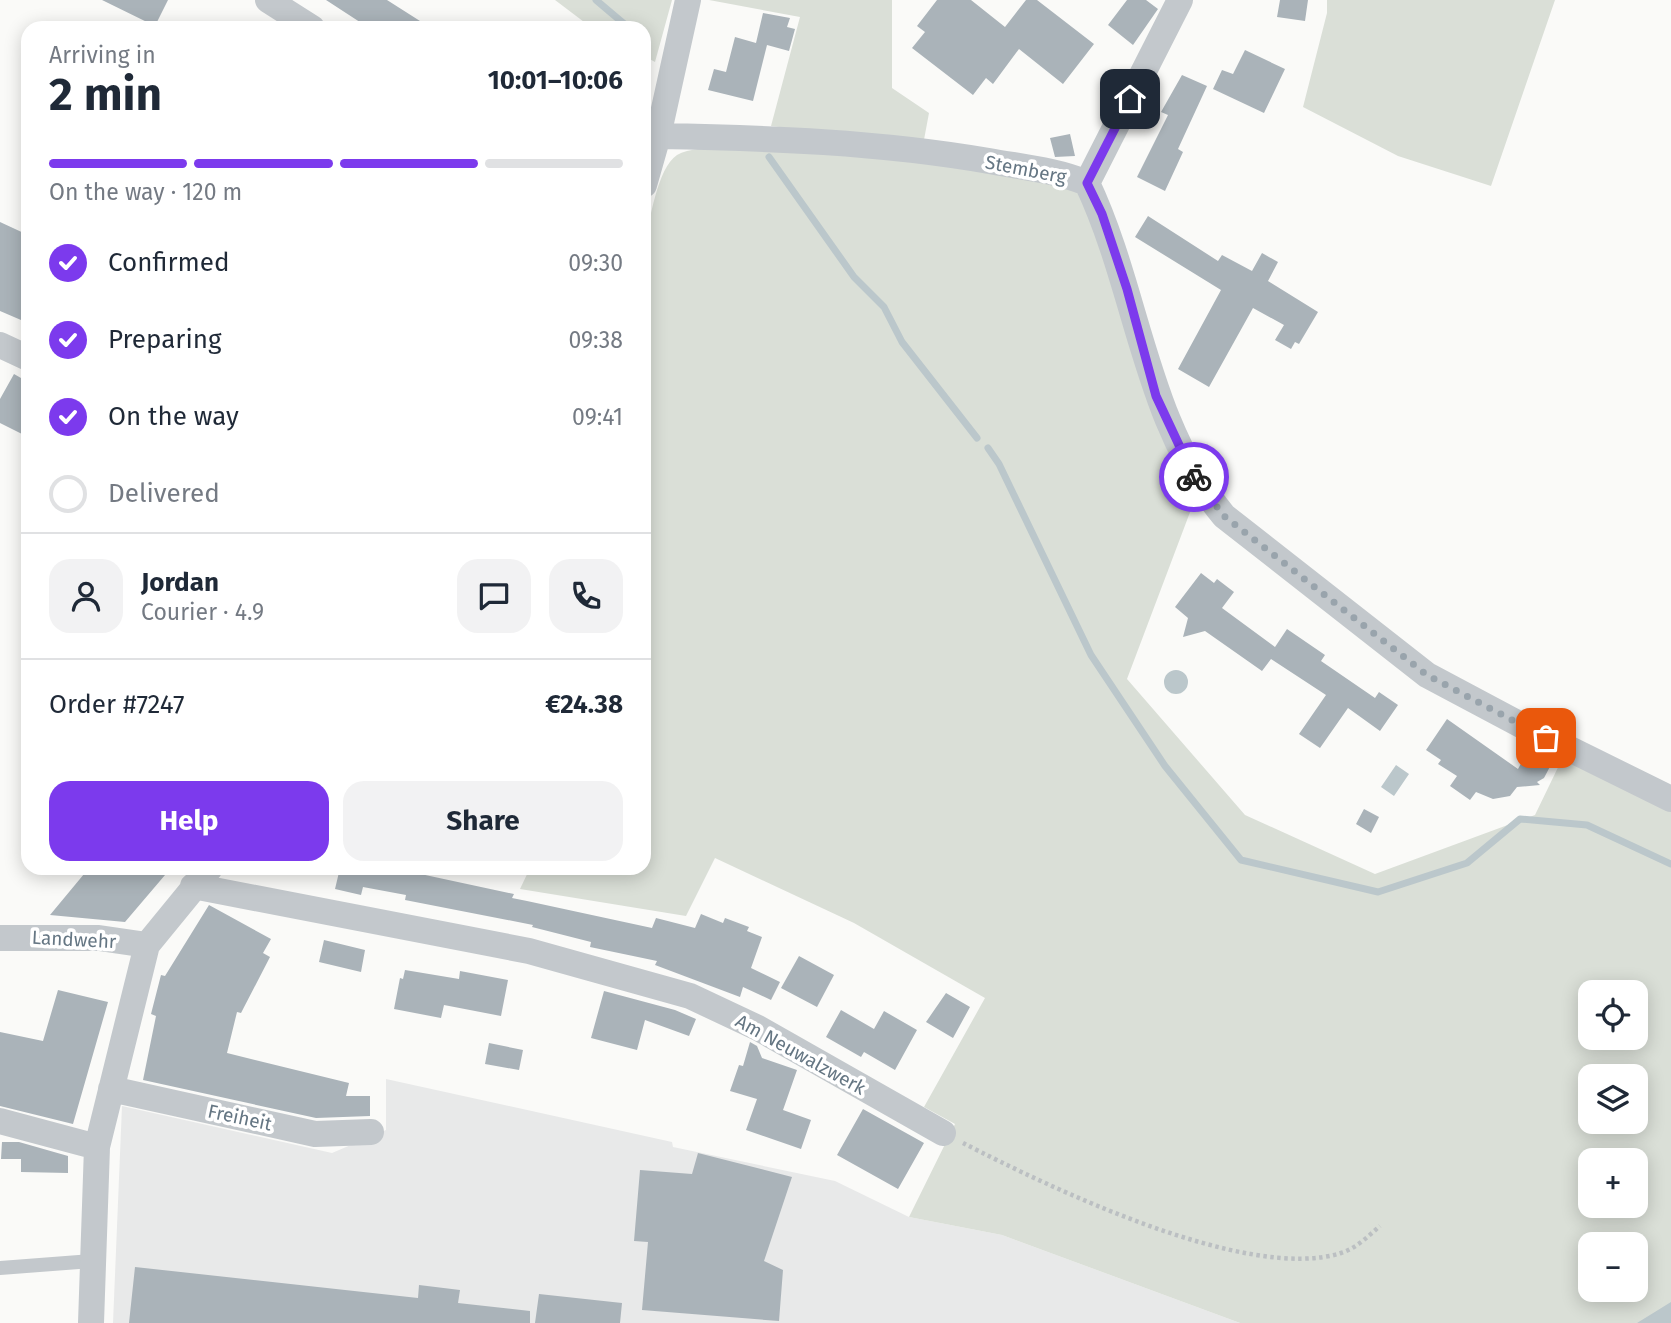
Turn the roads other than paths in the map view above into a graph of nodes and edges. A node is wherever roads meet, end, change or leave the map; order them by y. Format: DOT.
graph roads {
  1 [pos="268,0"];
  2 [pos="688,0"];
  3 [pos="1180,0"];
  4 [pos="301,21"];
  5 [pos="658,136"];
  6 [pos="651,160"];
  7 [pos="1087,183"];
  8 [pos="0,345"];
  9 [pos="21,355"];
  10 [pos="1671,799"];
  11 [pos="202,877"];
  12 [pos="0,937"];
  13 [pos="147,945"];
  14 [pos="111,1089"];
  15 [pos="0,1121"];
  16 [pos="370,1132"];
  17 [pos="943,1133"];
  18 [pos="97,1146"];
  19 [pos="92,1261"];
  20 [pos="0,1268"];
  21 [pos="91,1323"];
  1 -- 4 [label="street"];
  2 -- 5 [label="street"];
  3 -- 7 [label="street"];
  5 -- 6 [label="street"];
  5 -- 7 [label="street, Stemberg"];
  7 -- 10 [label="street, Stemberg"];
  8 -- 9 [label="street"];
  11 -- 13 [label="street"];
  11 -- 17 [label="street, Am Neuwalzwerk"];
  12 -- 13 [label="street, Landwehr"];
  13 -- 14 [label="street"];
  14 -- 16 [label="street, Freiheit"];
  14 -- 18 [label="street"];
  15 -- 18 [label="street"];
  18 -- 19 [label="street"];
  19 -- 20 [label="lane"];
  19 -- 21 [label="street"];
}
